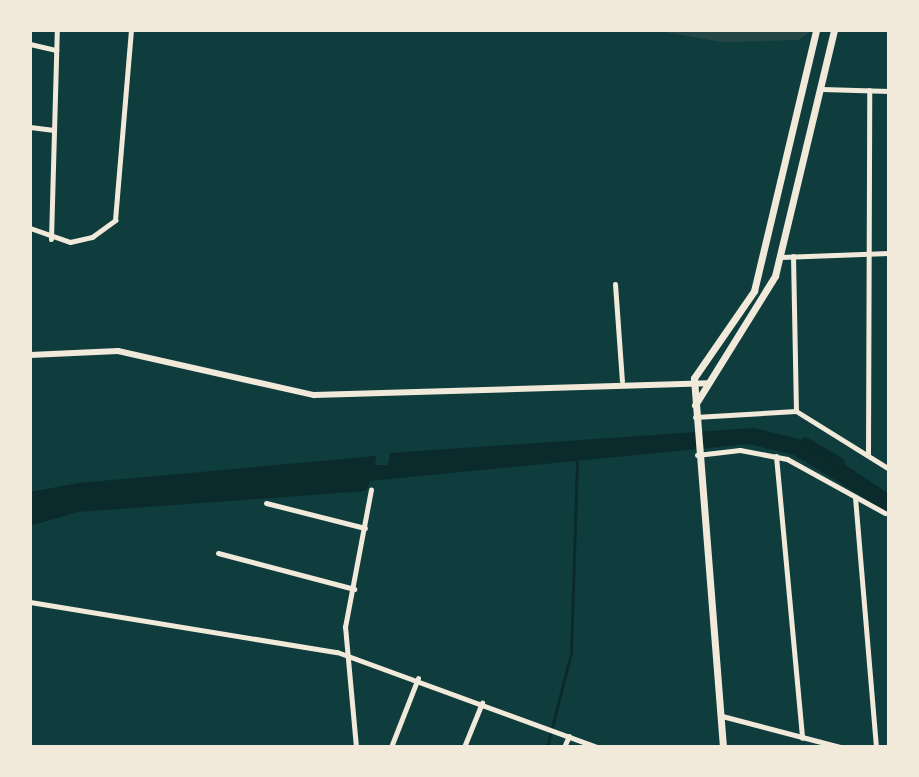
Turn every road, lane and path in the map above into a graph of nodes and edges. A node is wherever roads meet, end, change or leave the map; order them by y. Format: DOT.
graph roads {
  1 [pos="57,30"];
  2 [pos="131,30"];
  3 [pos="816,30"];
  4 [pos="834,30"];
  5 [pos="30,44"];
  6 [pos="57,50"];
  7 [pos="822,89"];
  8 [pos="869,90"];
  9 [pos="889,91"];
  10 [pos="30,127"];
  11 [pos="54,130"];
  12 [pos="30,228"];
  13 [pos="51,239"];
  14 [pos="889,253"];
  15 [pos="869,254"];
  16 [pos="793,256"];
  17 [pos="781,257"];
  18 [pos="615,284"];
  19 [pos="30,355"];
  20 [pos="694,378"];
  21 [pos="622,381"];
  22 [pos="707,383"];
  23 [pos="694,407"];
  24 [pos="796,411"];
  25 [pos="694,422"];
  26 [pos="696,452"];
  27 [pos="868,455"];
  28 [pos="776,456"];
  29 [pos="889,469"];
  30 [pos="371,489"];
  31 [pos="855,497"];
  32 [pos="266,503"];
  33 [pos="885,513"];
  34 [pos="365,528"];
  35 [pos="218,553"];
  36 [pos="354,589"];
  37 [pos="30,602"];
  38 [pos="346,657"];
  39 [pos="418,678"];
  40 [pos="482,703"];
  41 [pos="722,716"];
  42 [pos="569,736"];
  43 [pos="802,738"];
  44 [pos="823,745"];
  45 [pos="356,747"];
  46 [pos="391,747"];
  47 [pos="464,747"];
  48 [pos="564,747"];
  49 [pos="597,747"];
  50 [pos="723,747"];
  51 [pos="840,747"];
  52 [pos="876,747"];
  1 -- 6 [label="street"];
  2 -- 13 [label="street"];
  3 -- 20 [label="main road"];
  4 -- 7 [label="main road"];
  5 -- 6 [label="street"];
  6 -- 11 [label="street"];
  7 -- 8 [label="street"];
  7 -- 17 [label="main road"];
  8 -- 9 [label="street"];
  8 -- 15 [label="street"];
  10 -- 11 [label="street"];
  11 -- 13 [label="street"];
  12 -- 13 [label="street"];
  14 -- 15 [label="street"];
  15 -- 16 [label="street"];
  15 -- 27 [label="street"];
  16 -- 17 [label="street"];
  16 -- 24 [label="street"];
  17 -- 22 [label="main road"];
  18 -- 21 [label="street"];
  19 -- 21 [label="street"];
  20 -- 21 [label="street"];
  20 -- 22 [label="street"];
  20 -- 23 [label="main road"];
  22 -- 23 [label="main road"];
  23 -- 25 [label="main road"];
  24 -- 25 [label="street"];
  24 -- 27 [label="street"];
  25 -- 26 [label="main road"];
  26 -- 28 [label="street"];
  26 -- 41 [label="main road"];
  27 -- 29 [label="street"];
  28 -- 31 [label="street"];
  28 -- 43 [label="street"];
  30 -- 34 [label="street"];
  31 -- 33 [label="street"];
  31 -- 52 [label="street"];
  32 -- 34 [label="street"];
  34 -- 36 [label="street"];
  35 -- 36 [label="street"];
  36 -- 38 [label="street"];
  37 -- 38 [label="street"];
  38 -- 39 [label="street"];
  38 -- 45 [label="street"];
  39 -- 40 [label="street"];
  39 -- 46 [label="street"];
  40 -- 42 [label="street"];
  40 -- 47 [label="street"];
  41 -- 43 [label="street"];
  41 -- 50 [label="main road"];
  42 -- 48 [label="street"];
  42 -- 49 [label="street"];
  43 -- 44 [label="street"];
  44 -- 51 [label="street"];
}
